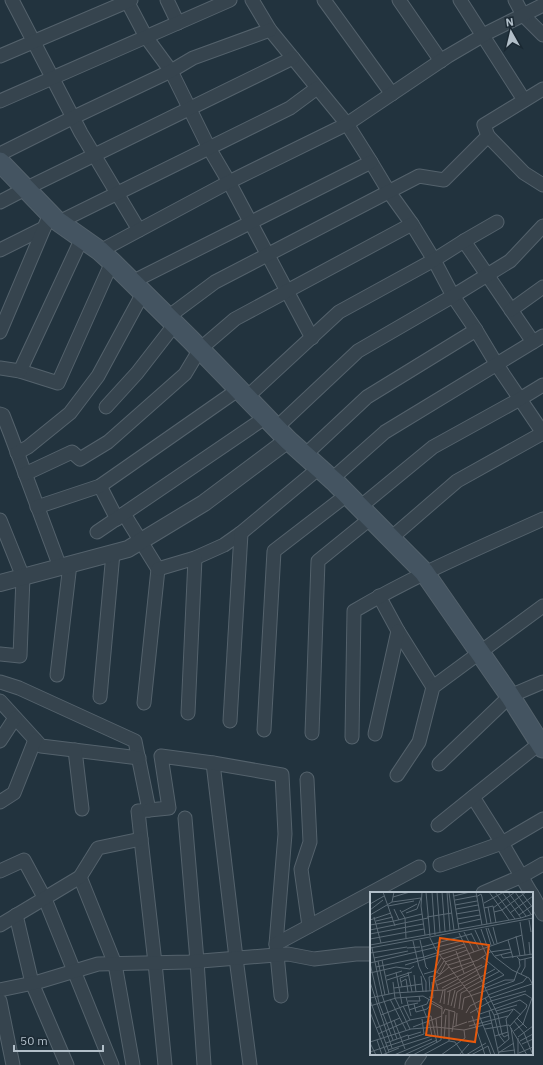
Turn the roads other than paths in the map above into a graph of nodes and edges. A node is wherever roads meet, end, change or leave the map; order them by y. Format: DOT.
graph roads {
  1 [pos="12,0"];
  2 [pos="167,0"];
  3 [pos="230,0"];
  4 [pos="252,0"];
  5 [pos="324,0"];
  6 [pos="399,0"];
  7 [pos="460,0"];
  8 [pos="515,0"];
  9 [pos="129,1"];
  10 [pos="543,5"];
  11 [pos="523,15"];
  12 [pos="178,23"];
  13 [pos="270,30"];
  14 [pos="543,35"];
  15 [pos="483,36"];
  16 [pos="146,37"];
  17 [pos="33,42"];
  18 [pos="0,56"];
  19 [pos="293,58"];
  20 [pos="441,61"];
  21 [pos="171,71"];
  22 [pos="52,78"];
  23 [pos="317,88"];
  24 [pos="543,89"];
  25 [pos="392,94"];
  26 [pos="524,100"];
  27 [pos="0,101"];
  28 [pos="190,108"];
  29 [pos="72,118"];
  30 [pos="347,124"];
  31 [pos="488,136"];
  32 [pos="209,148"];
  33 [pos="0,154"];
  34 [pos="94,155"];
  35 [pos="0,162"];
  36 [pos="371,162"];
  37 [pos="229,182"];
  38 [pos="543,185"];
  39 [pos="25,189"];
  40 [pos="389,192"];
  41 [pos="117,193"];
  42 [pos="0,202"];
  43 [pos="51,221"];
  44 [pos="250,222"];
  45 [pos="497,222"];
  46 [pos="412,224"];
  47 [pos="543,226"];
  48 [pos="140,230"];
  49 [pos="82,238"];
  50 [pos="464,241"];
  51 [pos="0,250"];
  52 [pos="268,255"];
  53 [pos="106,257"];
  54 [pos="434,260"];
  55 [pos="487,275"];
  56 [pos="137,287"];
  57 [pos="543,287"];
  58 [pos="287,291"];
  59 [pos="453,296"];
  60 [pos="511,310"];
  61 [pos="171,320"];
  62 [pos="476,330"];
  63 [pos="0,332"];
  64 [pos="312,338"];
  65 [pos="538,339"];
  66 [pos="200,349"];
  67 [pos="497,365"];
  68 [pos="0,368"];
  69 [pos="20,371"];
  70 [pos="543,385"];
  71 [pos="243,393"];
  72 [pos="520,399"];
  73 [pos="106,407"];
  74 [pos="0,414"];
  75 [pos="277,428"];
  76 [pos="17,453"];
  77 [pos="305,455"];
  78 [pos="326,473"];
  79 [pos="25,474"];
  80 [pos="100,486"];
  81 [pos="37,507"];
  82 [pos="360,507"];
  83 [pos="120,516"];
  84 [pos="543,519"];
  85 [pos="0,520"];
  86 [pos="97,532"];
  87 [pos="241,533"];
  88 [pos="391,538"];
  89 [pos="141,542"];
  90 [pos="113,553"];
  91 [pos="195,558"];
  92 [pos="65,566"];
  93 [pos="158,569"];
  94 [pos="424,572"];
  95 [pos="23,577"];
  96 [pos="0,583"];
  97 [pos="379,596"];
  98 [pos="543,606"];
  99 [pos="398,631"];
  100 [pos="480,653"];
  101 [pos="0,654"];
  102 [pos="57,675"];
  103 [pos="0,682"];
  104 [pos="543,682"];
  105 [pos="433,687"];
  106 [pos="510,696"];
  107 [pos="100,697"];
  108 [pos="0,701"];
  109 [pos="144,703"];
  110 [pos="188,713"];
  111 [pos="15,718"];
  112 [pos="230,721"];
  113 [pos="264,730"];
  114 [pos="312,733"];
  115 [pos="375,734"];
  116 [pos="352,738"];
  117 [pos="36,740"];
  118 [pos="0,741"];
  119 [pos="542,745"];
  120 [pos="75,750"];
  121 [pos="139,758"];
  122 [pos="213,763"];
  123 [pos="439,764"];
  124 [pos="397,774"];
  125 [pos="306,779"];
  126 [pos="473,797"];
  127 [pos="0,802"];
  128 [pos="82,809"];
  129 [pos="148,810"];
  130 [pos="185,818"];
  131 [pos="543,819"];
  132 [pos="438,825"];
  133 [pos="141,839"];
  134 [pos="502,843"];
  135 [pos="543,864"];
  136 [pos="440,865"];
  137 [pos="419,867"];
  138 [pos="0,871"];
  139 [pos="522,876"];
  140 [pos="80,877"];
  141 [pos="372,892"];
  142 [pos="485,892"];
  143 [pos="531,892"];
  144 [pos="370,893"];
  145 [pos="533,896"];
  146 [pos="45,899"];
  147 [pos="540,913"];
  148 [pos="16,915"];
  149 [pos="0,925"];
  150 [pos="309,926"];
  151 [pos="277,949"];
  152 [pos="370,954"];
  153 [pos="236,958"];
  154 [pos="197,961"];
  155 [pos="155,963"];
  156 [pos="115,964"];
  157 [pos="74,971"];
  158 [pos="32,983"];
  159 [pos="0,990"];
  160 [pos="281,996"];
  161 [pos="0,1001"];
  162 [pos="419,1055"];
  163 [pos="13,1065"];
  164 [pos="67,1065"];
  165 [pos="112,1065"];
  166 [pos="134,1065"];
  167 [pos="165,1065"];
  168 [pos="204,1065"];
  169 [pos="250,1065"];
  170 [pos="412,1065"];
  1 -- 17 [label="street"];
  2 -- 12 [label="street"];
  3 -- 12 [label="street"];
  4 -- 13 [label="street"];
  5 -- 25 [label="street"];
  6 -- 20 [label="street"];
  7 -- 15 [label="street"];
  8 -- 11 [label="street"];
  9 -- 16 [label="street"];
  9 -- 17 [label="street"];
  10 -- 11 [label="street"];
  11 -- 14 [label="street"];
  11 -- 15 [label="street"];
  12 -- 16 [label="street"];
  13 -- 19 [label="street"];
  13 -- 21 [label="street"];
  15 -- 20 [label="street"];
  15 -- 26 [label="street"];
  16 -- 21 [label="street"];
  16 -- 22 [label="street"];
  17 -- 18 [label="street"];
  17 -- 22 [label="street"];
  19 -- 23 [label="street"];
  19 -- 28 [label="street"];
  20 -- 25 [label="street"];
  21 -- 28 [label="street"];
  21 -- 29 [label="street"];
  22 -- 27 [label="street"];
  22 -- 29 [label="street"];
  23 -- 30 [label="street"];
  23 -- 32 [label="street"];
  24 -- 26 [label="street"];
  25 -- 30 [label="street"];
  26 -- 31 [label="street"];
  28 -- 32 [label="street"];
  28 -- 34 [label="street"];
  29 -- 33 [label="street"];
  29 -- 34 [label="street"];
  30 -- 36 [label="street"];
  30 -- 37 [label="street"];
  31 -- 38 [label="street"];
  31 -- 40 [label="street"];
  32 -- 37 [label="street"];
  32 -- 41 [label="street"];
  34 -- 39 [label="street"];
  34 -- 41 [label="street"];
  35 -- 39 [label="main road"];
  36 -- 40 [label="street"];
  36 -- 44 [label="street"];
  37 -- 44 [label="street"];
  37 -- 48 [label="street"];
  39 -- 42 [label="street"];
  39 -- 43 [label="main road"];
  40 -- 46 [label="street"];
  40 -- 52 [label="street"];
  41 -- 43 [label="street"];
  41 -- 48 [label="street"];
  43 -- 49 [label="main road"];
  43 -- 51 [label="street"];
  43 -- 63 [label="street"];
  44 -- 52 [label="street"];
  44 -- 56 [label="street"];
  45 -- 50 [label="street"];
  46 -- 54 [label="street"];
  46 -- 58 [label="street"];
  47 -- 55 [label="street"];
  48 -- 53 [label="street"];
  49 -- 53 [label="main road"];
  49 -- 69 [label="street"];
  50 -- 54 [label="street"];
  50 -- 55 [label="street"];
  52 -- 58 [label="street"];
  52 -- 61 [label="street"];
  53 -- 56 [label="main road"];
  53 -- 69 [label="street"];
  54 -- 59 [label="street"];
  54 -- 64 [label="street"];
  55 -- 59 [label="street"];
  55 -- 60 [label="street"];
  56 -- 61 [label="main road"];
  56 -- 76 [label="street"];
  57 -- 60 [label="street"];
  58 -- 64 [label="street"];
  58 -- 66 [label="street"];
  59 -- 62 [label="street"];
  59 -- 75 [label="street"];
  60 -- 65 [label="street"];
  61 -- 66 [label="main road"];
  61 -- 73 [label="street"];
  62 -- 67 [label="street"];
  62 -- 77 [label="street"];
  64 -- 71 [label="street"];
  65 -- 67 [label="street"];
  66 -- 71 [label="main road"];
  66 -- 79 [label="street"];
  67 -- 72 [label="street"];
  67 -- 78 [label="street"];
  68 -- 69 [label="street"];
  70 -- 72 [label="street"];
  71 -- 75 [label="main road"];
  71 -- 80 [label="street"];
  72 -- 82 [label="street"];
  72 -- 88 [label="street"];
  74 -- 76 [label="street"];
  75 -- 77 [label="main road"];
  75 -- 83 [label="street"];
  75 -- 89 [label="street"];
  76 -- 79 [label="street"];
  77 -- 78 [label="main road"];
  78 -- 82 [label="main road"];
  78 -- 87 [label="street"];
  79 -- 81 [label="street"];
  80 -- 81 [label="street"];
  80 -- 83 [label="street"];
  81 -- 92 [label="street"];
  82 -- 88 [label="main road"];
  82 -- 113 [label="street"];
  82 -- 114 [label="street"];
  83 -- 86 [label="street"];
  83 -- 89 [label="street"];
  84 -- 94 [label="street"];
  85 -- 95 [label="street"];
  87 -- 91 [label="street"];
  87 -- 112 [label="street"];
  88 -- 94 [label="main road"];
  89 -- 90 [label="street"];
  89 -- 93 [label="street"];
  90 -- 92 [label="street"];
  90 -- 107 [label="street"];
  91 -- 93 [label="street"];
  91 -- 110 [label="street"];
  92 -- 95 [label="street"];
  92 -- 102 [label="street"];
  93 -- 109 [label="street"];
  94 -- 97 [label="street"];
  94 -- 100 [label="main road"];
  95 -- 96 [label="street"];
  95 -- 101 [label="street"];
  97 -- 99 [label="street"];
  97 -- 116 [label="street"];
  98 -- 100 [label="street"];
  99 -- 105 [label="street"];
  99 -- 115 [label="street"];
  100 -- 105 [label="street"];
  100 -- 106 [label="main road"];
  103 -- 121 [label="street"];
  104 -- 106 [label="street"];
  105 -- 124 [label="street"];
  106 -- 119 [label="main road"];
  106 -- 123 [label="street"];
  108 -- 111 [label="street"];
  111 -- 117 [label="street"];
  111 -- 118 [label="street"];
  117 -- 120 [label="street"];
  117 -- 127 [label="street"];
  119 -- 126 [label="street"];
  120 -- 121 [label="street"];
  120 -- 128 [label="street"];
  121 -- 129 [label="street"];
  122 -- 129 [label="street"];
  122 -- 151 [label="street"];
  122 -- 153 [label="street"];
  125 -- 150 [label="street"];
  126 -- 132 [label="street"];
  126 -- 134 [label="street"];
  129 -- 133 [label="street"];
  130 -- 154 [label="street"];
  131 -- 134 [label="street"];
  133 -- 140 [label="street"];
  133 -- 155 [label="street"];
  134 -- 136 [label="street"];
  134 -- 139 [label="street"];
  135 -- 139 [label="street"];
  137 -- 141 [label="street"];
  138 -- 146 [label="street"];
  139 -- 142 [label="street"];
  139 -- 143 [label="street"];
  140 -- 146 [label="street"];
  140 -- 156 [label="street"];
  144 -- 150 [label="street"];
  145 -- 147 [label="street"];
  146 -- 148 [label="street"];
  146 -- 157 [label="street"];
  148 -- 149 [label="street"];
  148 -- 158 [label="street"];
  150 -- 151 [label="street"];
  151 -- 152 [label="street"];
  151 -- 153 [label="street"];
  151 -- 160 [label="street"];
  153 -- 154 [label="street"];
  153 -- 169 [label="street"];
  154 -- 155 [label="street"];
  154 -- 168 [label="street"];
  155 -- 156 [label="street"];
  155 -- 167 [label="street"];
  156 -- 157 [label="street"];
  156 -- 166 [label="street"];
  157 -- 158 [label="street"];
  157 -- 165 [label="street"];
  158 -- 159 [label="street"];
  158 -- 164 [label="street"];
  161 -- 163 [label="street"];
  162 -- 170 [label="street"];
}
